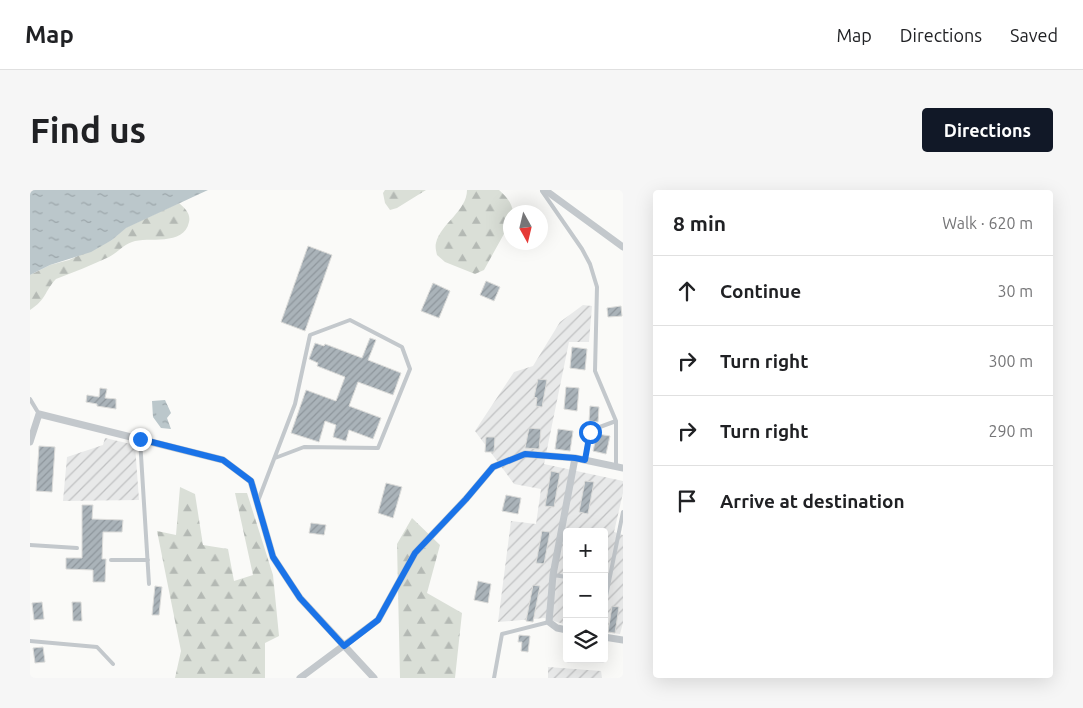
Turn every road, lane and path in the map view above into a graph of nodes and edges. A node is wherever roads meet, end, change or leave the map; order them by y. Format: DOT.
graph roads {
  1 [pos="544,190"];
  2 [pos="623,247"];
  3 [pos="30,399"];
  4 [pos="39,414"];
  5 [pos="616,421"];
  6 [pos="140,439"];
  7 [pos="30,442"];
  8 [pos="274,458"];
  9 [pos="575,458"];
  10 [pos="585,460"];
  11 [pos="619,468"];
  12 [pos="257,504"];
  13 [pos="623,512"];
  14 [pos="30,545"];
  15 [pos="77,548"];
  16 [pos="111,560"];
  17 [pos="148,560"];
  18 [pos="553,575"];
  19 [pos="563,576"];
  20 [pos="608,576"];
  21 [pos="149,584"];
  22 [pos="549,622"];
  23 [pos="563,629"];
  24 [pos="608,638"];
  25 [pos="623,640"];
  26 [pos="30,641"];
  27 [pos="344,646"];
  28 [pos="113,664"];
  29 [pos="300,678"];
  30 [pos="374,678"];
  31 [pos="494,678"];
  1 -- 2 [label="street"];
  1 -- 5 [label="lane"];
  3 -- 4 [label="lane"];
  4 -- 6 [label="street"];
  4 -- 7 [label="street"];
  5 -- 10 [label="lane"];
  5 -- 11 [label="lane"];
  6 -- 12 [label="street"];
  6 -- 17 [label="lane"];
  8 -- 8 [label="lane"];
  8 -- 12 [label="lane"];
  9 -- 10 [label="street"];
  9 -- 18 [label="street"];
  9 -- 27 [label="street"];
  10 -- 11 [label="street"];
  12 -- 27 [label="street"];
  13 -- 20 [label="lane"];
  14 -- 15 [label="lane"];
  16 -- 17 [label="lane"];
  17 -- 21 [label="lane"];
  18 -- 19 [label="lane"];
  18 -- 22 [label="street"];
  22 -- 23 [label="street"];
  22 -- 31 [label="lane"];
  24 -- 25 [label="street"];
  26 -- 28 [label="lane"];
  27 -- 29 [label="street"];
  27 -- 30 [label="street"];
}
